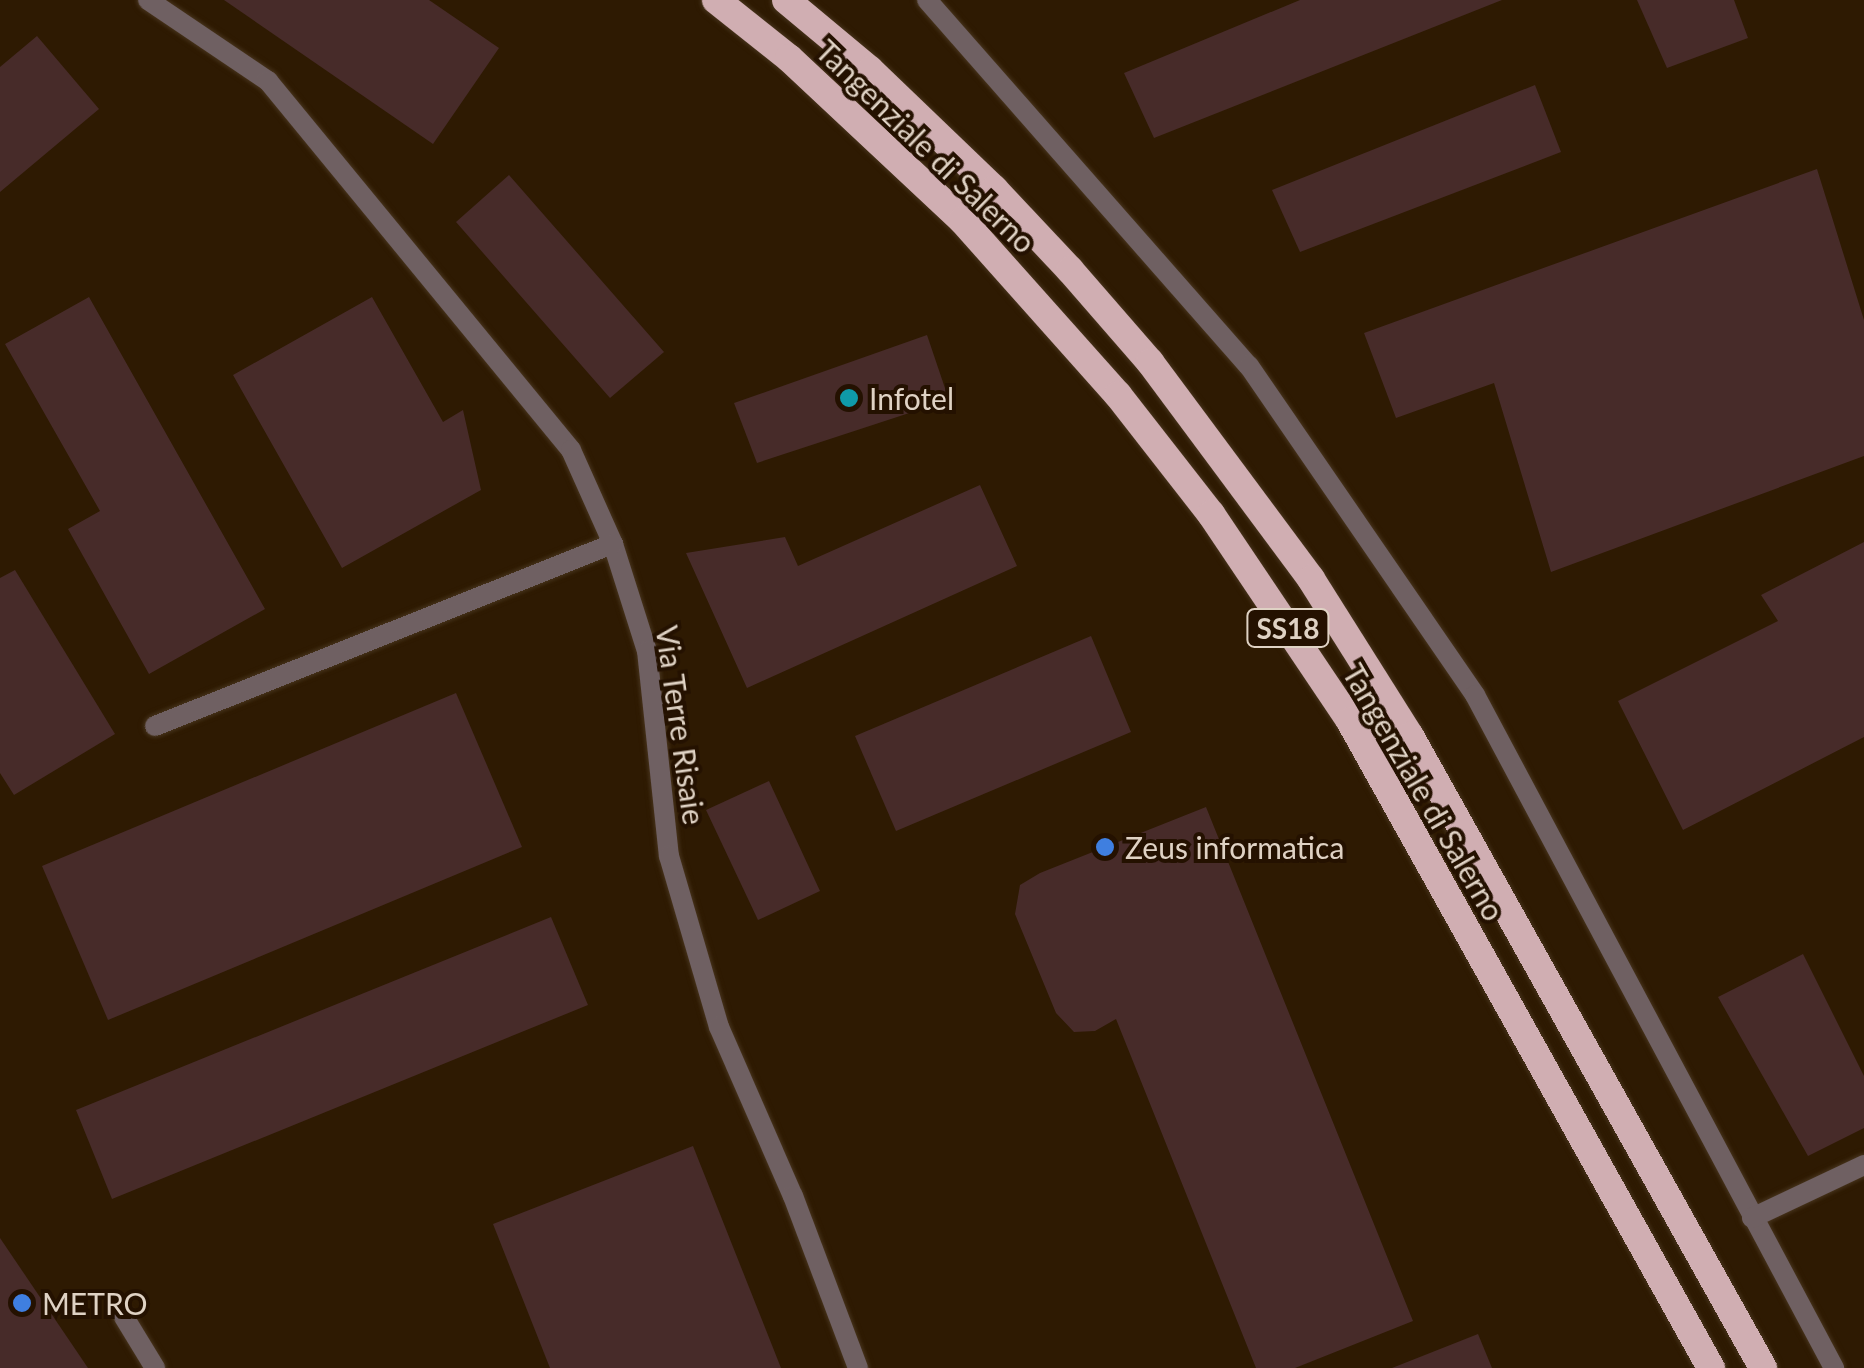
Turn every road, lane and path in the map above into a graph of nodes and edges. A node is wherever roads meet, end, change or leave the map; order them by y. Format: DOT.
graph roads {
  1 [pos="148,0"];
  2 [pos="716,0"];
  3 [pos="786,0"];
  4 [pos="926,0"];
  5 [pos="613,544"];
  6 [pos="156,726"];
  7 [pos="1864,1165"];
  8 [pos="1752,1218"];
  9 [pos="124,1317"];
  10 [pos="155,1368"];
  11 [pos="858,1368"];
  12 [pos="1711,1368"];
  13 [pos="1763,1368"];
  14 [pos="1834,1368"];
  1 -- 5 [label="street, Via Terre Risaie"];
  2 -- 12 [label="highway, Tangenziale di Salerno / SS18"];
  3 -- 13 [label="highway, Tangenziale di Salerno / SS18"];
  4 -- 8 [label="street"];
  5 -- 6 [label="street"];
  5 -- 11 [label="street, Via Terre Risaie"];
  7 -- 8 [label="street"];
  8 -- 14 [label="street"];
  9 -- 10 [label="street"];
}
